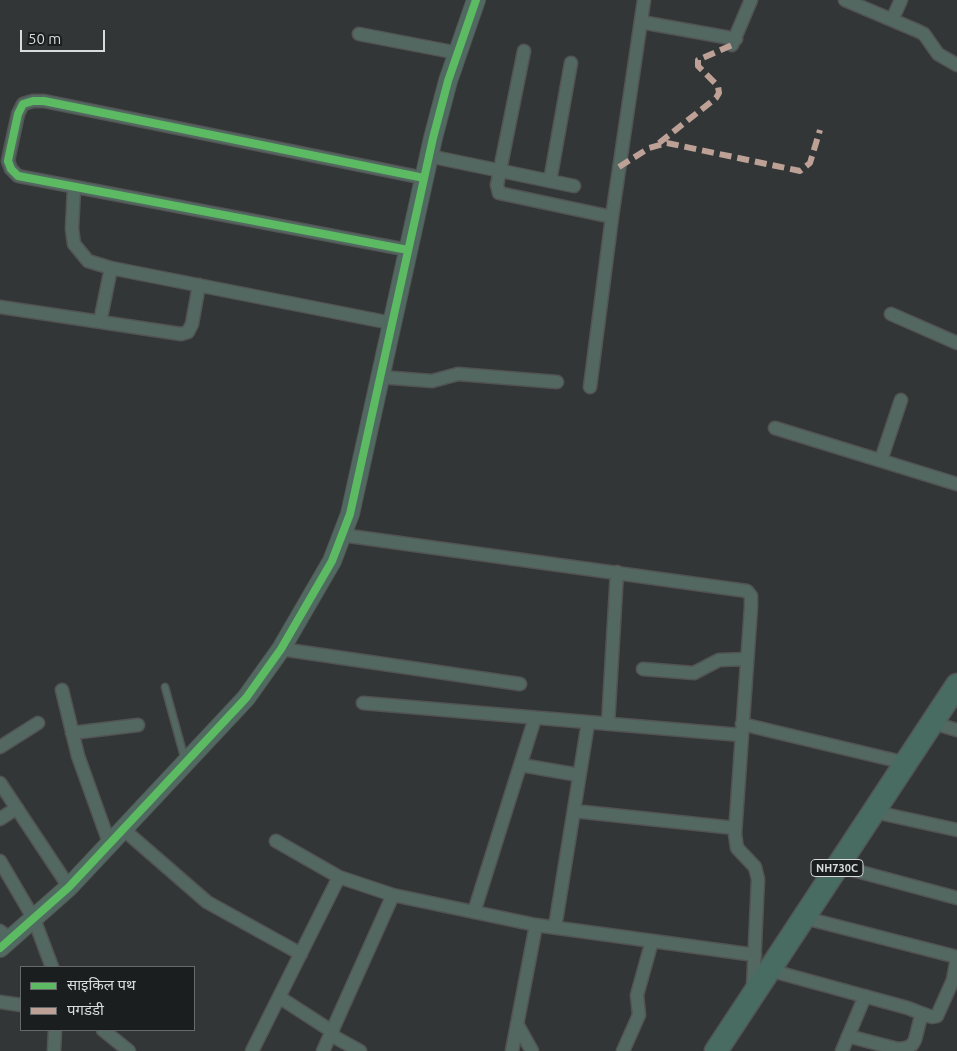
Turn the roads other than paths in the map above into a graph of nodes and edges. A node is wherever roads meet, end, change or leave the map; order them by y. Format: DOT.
graph roads {
  1 [pos="476,0"];
  2 [pos="644,0"];
  3 [pos="751,0"];
  4 [pos="845,0"];
  5 [pos="901,0"];
  6 [pos="892,20"];
  7 [pos="641,22"];
  8 [pos="359,34"];
  9 [pos="524,51"];
  10 [pos="458,54"];
  11 [pos="955,60"];
  12 [pos="572,63"];
  13 [pos="429,156"];
  14 [pos="500,171"];
  15 [pos="424,178"];
  16 [pos="550,181"];
  17 [pos="574,186"];
  18 [pos="74,188"];
  19 [pos="612,217"];
  20 [pos="408,250"];
  21 [pos="110,268"];
  22 [pos="199,285"];
  23 [pos="0,307"];
  24 [pos="892,314"];
  25 [pos="100,322"];
  26 [pos="391,323"];
  27 [pos="957,343"];
  28 [pos="380,377"];
  29 [pos="556,382"];
  30 [pos="590,387"];
  31 [pos="901,400"];
  32 [pos="775,428"];
  33 [pos="881,460"];
  34 [pos="957,484"];
  35 [pos="342,535"];
  36 [pos="617,572"];
  37 [pos="281,649"];
  38 [pos="747,659"];
  39 [pos="643,670"];
  40 [pos="520,684"];
  41 [pos="957,685"];
  42 [pos="165,686"];
  43 [pos="62,690"];
  44 [pos="363,702"];
  45 [pos="536,718"];
  46 [pos="38,723"];
  47 [pos="588,723"];
  48 [pos="933,723"];
  49 [pos="608,724"];
  50 [pos="138,725"];
  51 [pos="741,729"];
  52 [pos="957,730"];
  53 [pos="72,733"];
  54 [pos="0,747"];
  55 [pos="906,763"];
  56 [pos="186,764"];
  57 [pos="521,765"];
  58 [pos="579,775"];
  59 [pos="0,783"];
  60 [pos="17,808"];
  61 [pos="574,811"];
  62 [pos="875,812"];
  63 [pos="0,819"];
  64 [pos="735,828"];
  65 [pos="123,829"];
  66 [pos="957,830"];
  67 [pos="276,841"];
  68 [pos="110,844"];
  69 [pos="0,861"];
  70 [pos="838,866"];
  71 [pos="339,877"];
  72 [pos="69,887"];
  73 [pos="393,895"];
  74 [pos="957,898"];
  75 [pos="474,912"];
  76 [pos="805,918"];
  77 [pos="34,919"];
  78 [pos="536,925"];
  79 [pos="555,927"];
  80 [pos="4,939"];
  81 [pos="652,940"];
  82 [pos="301,954"];
  83 [pos="957,957"];
  84 [pos="762,963"];
  85 [pos="52,966"];
  86 [pos="865,996"];
  87 [pos="279,998"];
  88 [pos="0,1002"];
  89 [pos="20,1005"];
  90 [pos="918,1012"];
  91 [pos="517,1024"];
  92 [pos="55,1031"];
  93 [pos="104,1031"];
  94 [pos="332,1034"];
  95 [pos="848,1036"];
  96 [pos="719,1050"];
  97 [pos="54,1051"];
  98 [pos="129,1051"];
  99 [pos="252,1051"];
  100 [pos="323,1051"];
  101 [pos="360,1051"];
  102 [pos="512,1051"];
  103 [pos="532,1051"];
  104 [pos="623,1051"];
  105 [pos="842,1051"];
  1 -- 10 [label="street"];
  2 -- 7 [label="street"];
  3 -- 7 [label="street"];
  4 -- 6 [label="street"];
  5 -- 6 [label="street"];
  6 -- 11 [label="street"];
  7 -- 19 [label="street"];
  8 -- 10 [label="street"];
  9 -- 14 [label="street"];
  10 -- 13 [label="street"];
  12 -- 16 [label="street"];
  13 -- 14 [label="street"];
  13 -- 15 [label="street"];
  14 -- 16 [label="street"];
  14 -- 19 [label="street"];
  15 -- 18 [label="street"];
  15 -- 20 [label="street"];
  16 -- 17 [label="street"];
  18 -- 20 [label="street"];
  18 -- 21 [label="street"];
  19 -- 30 [label="street"];
  20 -- 26 [label="street"];
  21 -- 22 [label="street"];
  21 -- 25 [label="street"];
  22 -- 25 [label="street"];
  22 -- 26 [label="street"];
  23 -- 25 [label="street"];
  24 -- 27 [label="street"];
  26 -- 28 [label="street"];
  28 -- 29 [label="street"];
  28 -- 35 [label="street"];
  31 -- 33 [label="street"];
  32 -- 33 [label="street"];
  33 -- 34 [label="street"];
  35 -- 36 [label="street"];
  35 -- 37 [label="street"];
  36 -- 38 [label="street"];
  36 -- 49 [label="street"];
  37 -- 40 [label="street"];
  37 -- 56 [label="street"];
  38 -- 39 [label="street"];
  38 -- 51 [label="street"];
  41 -- 48 [label="highway, NH730C"];
  42 -- 56 [label="lane"];
  43 -- 53 [label="street"];
  44 -- 45 [label="street"];
  45 -- 47 [label="street"];
  45 -- 57 [label="street"];
  46 -- 54 [label="street"];
  47 -- 49 [label="street"];
  47 -- 58 [label="street"];
  48 -- 52 [label="street"];
  48 -- 55 [label="highway, NH730C"];
  49 -- 51 [label="street"];
  50 -- 53 [label="street"];
  51 -- 55 [label="street"];
  51 -- 64 [label="street"];
  53 -- 68 [label="street"];
  55 -- 62 [label="highway, NH730C"];
  56 -- 65 [label="street"];
  57 -- 58 [label="street"];
  57 -- 75 [label="street"];
  58 -- 61 [label="street"];
  59 -- 60 [label="street"];
  60 -- 63 [label="street"];
  60 -- 72 [label="street"];
  61 -- 64 [label="street"];
  61 -- 79 [label="street"];
  62 -- 66 [label="street"];
  62 -- 70 [label="highway, NH730C"];
  64 -- 84 [label="street"];
  65 -- 68 [label="street"];
  65 -- 82 [label="street"];
  67 -- 71 [label="street"];
  68 -- 72 [label="street"];
  69 -- 77 [label="street"];
  70 -- 74 [label="street"];
  70 -- 76 [label="highway, NH730C"];
  71 -- 73 [label="street"];
  71 -- 82 [label="street"];
  72 -- 77 [label="street"];
  73 -- 75 [label="street"];
  73 -- 94 [label="street"];
  75 -- 78 [label="street"];
  76 -- 83 [label="street"];
  76 -- 84 [label="highway, NH730C"];
  77 -- 80 [label="street"];
  77 -- 85 [label="street"];
  78 -- 79 [label="street"];
  78 -- 91 [label="street"];
  79 -- 81 [label="street"];
  81 -- 84 [label="street"];
  81 -- 104 [label="street"];
  82 -- 87 [label="street"];
  83 -- 90 [label="street"];
  84 -- 86 [label="street"];
  84 -- 96 [label="highway, NH730C"];
  86 -- 90 [label="street"];
  86 -- 95 [label="street"];
  87 -- 94 [label="street"];
  87 -- 99 [label="street"];
  88 -- 89 [label="street"];
  90 -- 95 [label="street"];
  91 -- 102 [label="street"];
  91 -- 103 [label="street"];
  92 -- 97 [label="street"];
  93 -- 98 [label="street"];
  94 -- 100 [label="street"];
  94 -- 101 [label="street"];
  95 -- 105 [label="street"];
}
